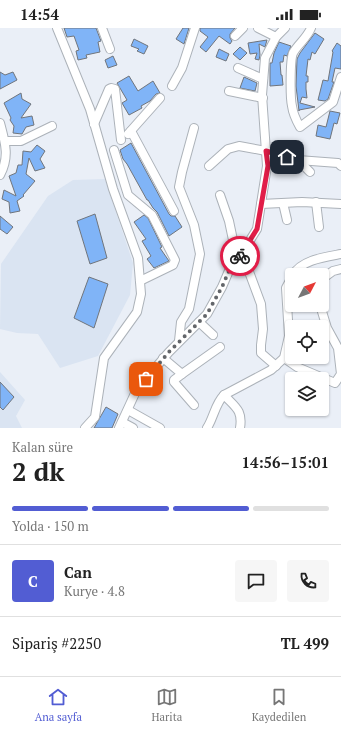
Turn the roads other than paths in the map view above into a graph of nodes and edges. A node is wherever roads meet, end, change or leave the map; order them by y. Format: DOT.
graph roads {
  1 [pos="57,28"];
  2 [pos="102,28"];
  3 [pos="195,28"];
  4 [pos="243,28"];
  5 [pos="258,28"];
  6 [pos="285,28"];
  7 [pos="311,28"];
  8 [pos="268,30"];
  9 [pos="235,36"];
  10 [pos="276,37"];
  11 [pos="110,49"];
  12 [pos="238,68"];
  13 [pos="341,77"];
  14 [pos="263,79"];
  15 [pos="172,86"];
  16 [pos="229,91"];
  17 [pos="160,98"];
  18 [pos="263,98"];
  19 [pos="337,102"];
  20 [pos="94,124"];
  21 [pos="52,126"];
  22 [pos="0,127"];
  23 [pos="194,128"];
  24 [pos="131,131"];
  25 [pos="121,140"];
  26 [pos="5,141"];
  27 [pos="101,146"];
  28 [pos="114,150"];
  29 [pos="266,151"];
  30 [pos="298,160"];
  31 [pos="209,166"];
  32 [pos="341,166"];
  33 [pos="310,172"];
  34 [pos="0,175"];
  35 [pos="220,196"];
  36 [pos="316,202"];
  37 [pos="282,203"];
  38 [pos="261,204"];
  39 [pos="341,204"];
  40 [pos="174,211"];
  41 [pos="287,220"];
  42 [pos="319,227"];
  43 [pos="341,254"];
  44 [pos="237,259"];
  45 [pos="297,268"];
  46 [pos="341,269"];
  47 [pos="329,274"];
  48 [pos="140,280"];
  49 [pos="288,312"];
  50 [pos="322,312"];
  51 [pos="199,322"];
  52 [pos="213,335"];
  53 [pos="179,341"];
  54 [pos="220,347"];
  55 [pos="163,358"];
  56 [pos="284,358"];
  57 [pos="276,366"];
  58 [pos="182,374"];
  59 [pos="224,395"];
  60 [pos="194,405"];
  61 [pos="128,410"];
  62 [pos="121,425"];
  63 [pos="85,428"];
  64 [pos="133,428"];
  65 [pos="160,428"];
  66 [pos="207,428"];
  67 [pos="240,428"];
  1 -- 20 [label="street"];
  2 -- 11 [label="street"];
  3 -- 15 [label="street"];
  4 -- 9 [label="street"];
  5 -- 8 [label="street"];
  6 -- 10 [label="street"];
  7 -- 19 [label="street"];
  8 -- 10 [label="street"];
  10 -- 14 [label="street"];
  12 -- 14 [label="street"];
  13 -- 19 [label="street"];
  14 -- 18 [label="street"];
  16 -- 18 [label="street"];
  17 -- 24 [label="street"];
  18 -- 29 [label="street"];
  20 -- 25 [label="street"];
  20 -- 27 [label="street"];
  21 -- 26 [label="street"];
  22 -- 26 [label="street"];
  23 -- 53 [label="street"];
  24 -- 25 [label="street"];
  24 -- 40 [label="street"];
  25 -- 28 [label="street"];
  26 -- 34 [label="street"];
  27 -- 28 [label="street"];
  27 -- 48 [label="street"];
  28 -- 48 [label="street"];
  29 -- 30 [label="street"];
  29 -- 31 [label="street"];
  29 -- 38 [label="street"];
  30 -- 32 [label="street"];
  30 -- 33 [label="street"];
  35 -- 44 [label="street"];
  36 -- 37 [label="street"];
  36 -- 39 [label="street"];
  36 -- 42 [label="street"];
  37 -- 38 [label="street"];
  37 -- 41 [label="street"];
  38 -- 44 [label="street"];
  43 -- 45 [label="street"];
  44 -- 51 [label="street"];
  44 -- 57 [label="street"];
  46 -- 47 [label="street"];
  48 -- 63 [label="street"];
  49 -- 56 [label="street"];
  50 -- 56 [label="street"];
  51 -- 52 [label="street"];
  51 -- 53 [label="street"];
  53 -- 55 [label="street"];
  54 -- 58 [label="street"];
  55 -- 58 [label="street"];
  55 -- 61 [label="street"];
  56 -- 57 [label="street"];
  57 -- 59 [label="street"];
  58 -- 60 [label="street"];
  59 -- 66 [label="street"];
  59 -- 67 [label="street"];
  61 -- 62 [label="street"];
  61 -- 65 [label="street"];
  62 -- 64 [label="street"];
}
